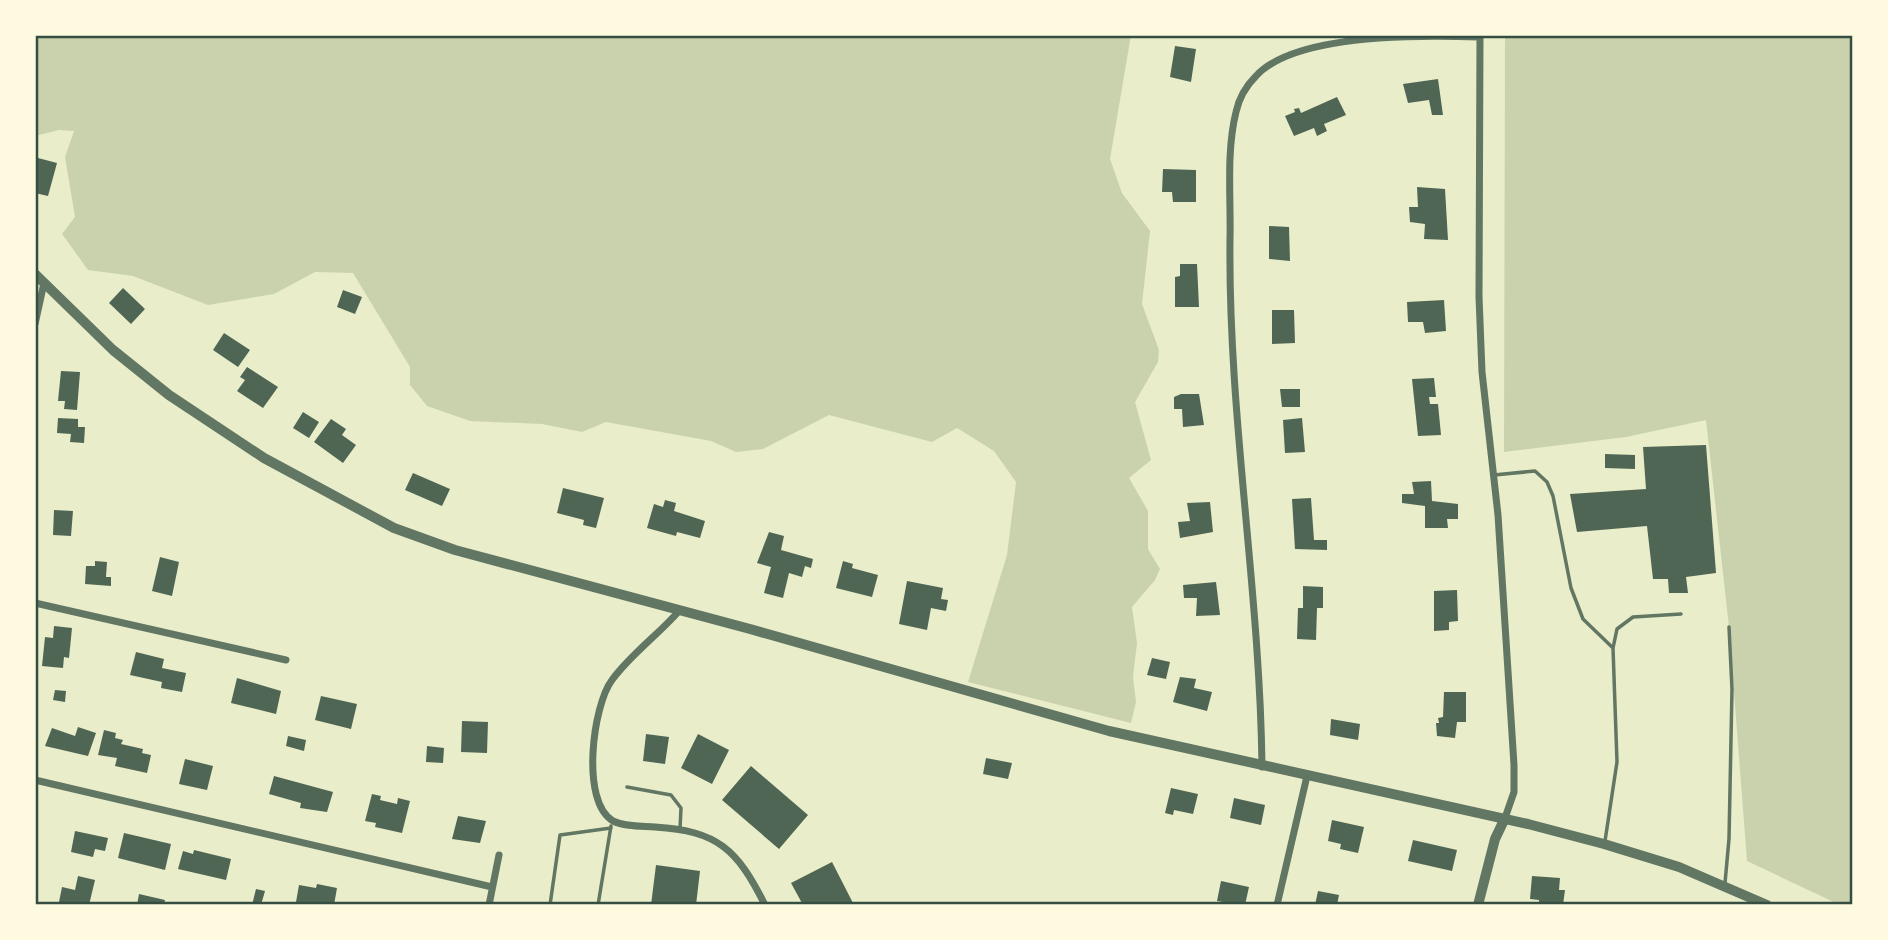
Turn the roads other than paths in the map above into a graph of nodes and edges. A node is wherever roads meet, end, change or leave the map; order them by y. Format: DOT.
graph roads {
  1 [pos="1480,36"];
  2 [pos="35,274"];
  3 [pos="44,283"];
  4 [pos="35,324"];
  5 [pos="1494,475"];
  6 [pos="35,603"];
  7 [pos="679,611"];
  8 [pos="1681,614"];
  9 [pos="1729,627"];
  10 [pos="1613,648"];
  11 [pos="286,660"];
  12 [pos="1262,767"];
  13 [pos="1307,776"];
  14 [pos="35,780"];
  15 [pos="626,787"];
  16 [pos="1505,818"];
  17 [pos="612,824"];
  18 [pos="680,829"];
  19 [pos="1604,844"];
  20 [pos="499,855"];
  21 [pos="1724,885"];
  22 [pos="492,887"];
  23 [pos="489,905"];
  24 [pos="550,905"];
  25 [pos="598,905"];
  26 [pos="765,905"];
  27 [pos="1277,905"];
  28 [pos="1478,905"];
  29 [pos="1767,905"];
  1 -- 5 [label="street"];
  1 -- 12 [label="street"];
  2 -- 3 [label="street"];
  3 -- 4 [label="street"];
  3 -- 7 [label="street"];
  5 -- 10 [label="lane"];
  5 -- 16 [label="street"];
  6 -- 11 [label="street"];
  7 -- 12 [label="street"];
  7 -- 17 [label="street"];
  8 -- 10 [label="lane"];
  9 -- 21 [label="lane"];
  10 -- 19 [label="lane"];
  12 -- 13 [label="street"];
  13 -- 16 [label="street"];
  13 -- 27 [label="street"];
  14 -- 22 [label="street"];
  15 -- 18 [label="lane"];
  16 -- 19 [label="street"];
  16 -- 28 [label="street"];
  17 -- 18 [label="street"];
  17 -- 24 [label="lane"];
  17 -- 25 [label="lane"];
  18 -- 26 [label="street"];
  19 -- 21 [label="street"];
  20 -- 22 [label="street"];
  21 -- 29 [label="street"];
  22 -- 23 [label="street"];
}
